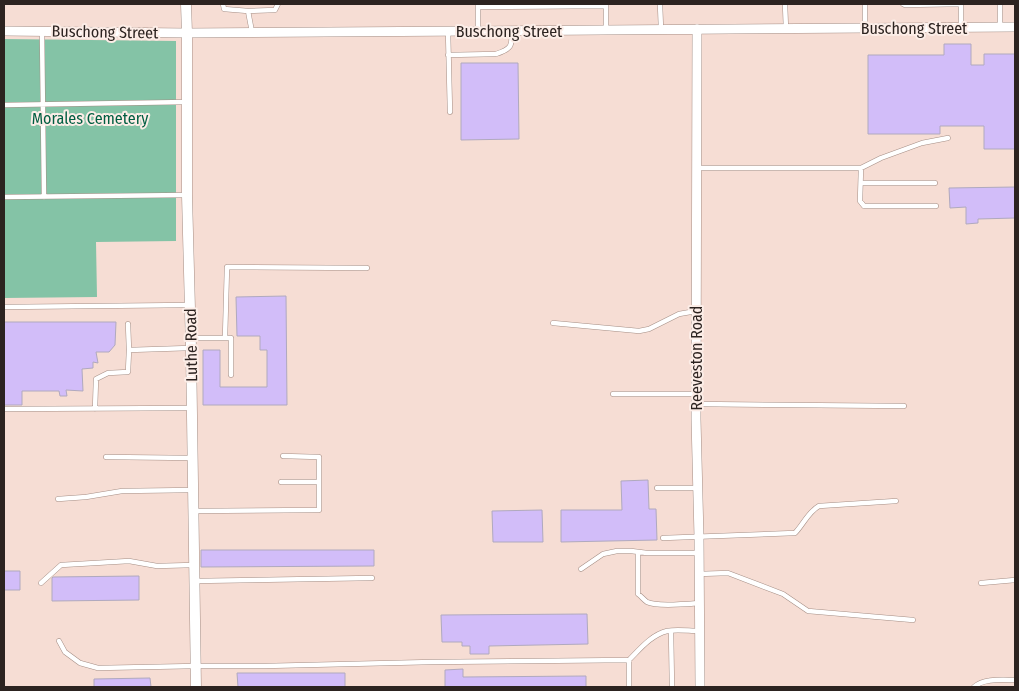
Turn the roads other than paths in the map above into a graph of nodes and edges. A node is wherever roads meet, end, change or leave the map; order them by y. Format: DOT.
graph roads {
  1 [pos="186,4"];
  2 [pos="223,4"];
  3 [pos="278,4"];
  4 [pos="660,4"];
  5 [pos="786,4"];
  6 [pos="865,4"];
  7 [pos="904,4"];
  8 [pos="961,4"];
  9 [pos="1000,4"];
  10 [pos="478,5"];
  11 [pos="606,5"];
  12 [pos="248,11"];
  13 [pos="961,27"];
  14 [pos="1000,27"];
  15 [pos="1015,27"];
  16 [pos="786,28"];
  17 [pos="865,28"];
  18 [pos="697,29"];
  19 [pos="606,30"];
  20 [pos="661,30"];
  21 [pos="4,31"];
  22 [pos="42,31"];
  23 [pos="448,31"];
  24 [pos="478,31"];
  25 [pos="511,31"];
  26 [pos="252,32"];
  27 [pos="187,33"];
  28 [pos="448,55"];
  29 [pos="187,102"];
  30 [pos="43,104"];
  31 [pos="4,105"];
  32 [pos="450,112"];
  33 [pos="948,138"];
  34 [pos="696,168"];
  35 [pos="861,168"];
  36 [pos="861,183"];
  37 [pos="935,183"];
  38 [pos="187,195"];
  39 [pos="4,197"];
  40 [pos="44,197"];
  41 [pos="936,206"];
  42 [pos="367,268"];
  43 [pos="190,305"];
  44 [pos="4,307"];
  45 [pos="696,311"];
  46 [pos="553,323"];
  47 [pos="128,324"];
  48 [pos="225,338"];
  49 [pos="191,343"];
  50 [pos="129,350"];
  51 [pos="231,375"];
  52 [pos="613,394"];
  53 [pos="696,394"];
  54 [pos="696,404"];
  55 [pos="904,406"];
  56 [pos="95,408"];
  57 [pos="192,408"];
  58 [pos="4,409"];
  59 [pos="283,456"];
  60 [pos="106,457"];
  61 [pos="193,458"];
  62 [pos="281,482"];
  63 [pos="319,482"];
  64 [pos="657,488"];
  65 [pos="697,488"];
  66 [pos="194,490"];
  67 [pos="58,498"];
  68 [pos="896,501"];
  69 [pos="194,511"];
  70 [pos="699,536"];
  71 [pos="663,538"];
  72 [pos="638,552"];
  73 [pos="699,553"];
  74 [pos="195,565"];
  75 [pos="581,569"];
  76 [pos="699,574"];
  77 [pos="372,578"];
  78 [pos="1015,580"];
  79 [pos="195,581"];
  80 [pos="41,583"];
  81 [pos="981,583"];
  82 [pos="699,603"];
  83 [pos="913,620"];
  84 [pos="671,631"];
  85 [pos="699,631"];
  86 [pos="59,641"];
  87 [pos="628,660"];
  88 [pos="196,666"];
  89 [pos="1015,680"];
  90 [pos="196,687"];
  91 [pos="630,687"];
  92 [pos="672,687"];
  93 [pos="700,687"];
  94 [pos="974,687"];
  1 -- 27 [label="street, Luthe Road"];
  2 -- 12 [label="lane"];
  3 -- 12 [label="lane"];
  4 -- 20 [label="lane"];
  5 -- 16 [label="lane"];
  6 -- 17 [label="lane"];
  7 -- 8 [label="lane"];
  8 -- 13 [label="lane"];
  9 -- 14 [label="lane"];
  10 -- 11 [label="lane"];
  10 -- 24 [label="lane"];
  11 -- 19 [label="lane"];
  12 -- 26 [label="lane"];
  13 -- 14 [label="street, Buschong Street"];
  13 -- 17 [label="street, Buschong Street"];
  14 -- 15 [label="street, Buschong Street"];
  16 -- 17 [label="street, Buschong Street"];
  16 -- 18 [label="street, Buschong Street"];
  18 -- 20 [label="street, Buschong Street"];
  18 -- 34 [label="street, Reeveston Road"];
  19 -- 20 [label="street, Buschong Street"];
  19 -- 25 [label="street, Buschong Street"];
  21 -- 22 [label="street, Buschong Street"];
  22 -- 27 [label="street, Buschong Street"];
  22 -- 30 [label="lane"];
  23 -- 24 [label="street, Buschong Street"];
  23 -- 26 [label="street, Buschong Street"];
  23 -- 28 [label="lane"];
  24 -- 25 [label="street, Buschong Street"];
  25 -- 28 [label="lane"];
  26 -- 27 [label="street, Buschong Street"];
  27 -- 29 [label="street, Luthe Road"];
  28 -- 32 [label="lane"];
  29 -- 30 [label="lane"];
  29 -- 38 [label="street, Luthe Road"];
  30 -- 31 [label="lane"];
  30 -- 40 [label="lane"];
  33 -- 35 [label="lane"];
  34 -- 35 [label="lane"];
  34 -- 45 [label="street, Reeveston Road"];
  35 -- 36 [label="lane"];
  36 -- 37 [label="lane"];
  36 -- 41 [label="lane"];
  38 -- 40 [label="lane"];
  38 -- 43 [label="street, Luthe Road"];
  39 -- 40 [label="lane"];
  42 -- 48 [label="lane"];
  43 -- 44 [label="lane"];
  43 -- 49 [label="street, Luthe Road"];
  45 -- 46 [label="lane"];
  45 -- 53 [label="street, Reeveston Road"];
  47 -- 50 [label="lane"];
  48 -- 49 [label="lane"];
  48 -- 51 [label="lane"];
  49 -- 50 [label="lane"];
  49 -- 57 [label="street, Luthe Road"];
  50 -- 56 [label="lane"];
  52 -- 53 [label="lane"];
  53 -- 54 [label="street, Reeveston Road"];
  54 -- 55 [label="lane"];
  54 -- 65 [label="street, Reeveston Road"];
  56 -- 57 [label="lane"];
  56 -- 58 [label="lane"];
  57 -- 61 [label="street, Luthe Road"];
  59 -- 63 [label="lane"];
  60 -- 61 [label="lane"];
  61 -- 66 [label="street, Luthe Road"];
  62 -- 63 [label="lane"];
  63 -- 69 [label="lane"];
  64 -- 65 [label="lane"];
  65 -- 70 [label="street, Reeveston Road"];
  66 -- 67 [label="lane"];
  66 -- 69 [label="street, Luthe Road"];
  68 -- 70 [label="lane"];
  69 -- 74 [label="street, Luthe Road"];
  70 -- 71 [label="lane"];
  70 -- 73 [label="street, Reeveston Road"];
  72 -- 73 [label="lane"];
  72 -- 75 [label="lane"];
  72 -- 82 [label="lane"];
  73 -- 76 [label="street, Reeveston Road"];
  74 -- 79 [label="street, Luthe Road"];
  74 -- 80 [label="lane"];
  76 -- 82 [label="street, Reeveston Road"];
  76 -- 83 [label="lane"];
  77 -- 79 [label="lane"];
  78 -- 81 [label="lane"];
  79 -- 88 [label="street, Luthe Road"];
  82 -- 85 [label="street, Reeveston Road"];
  84 -- 85 [label="lane"];
  84 -- 87 [label="lane"];
  84 -- 92 [label="lane"];
  85 -- 93 [label="street, Reeveston Road"];
  86 -- 88 [label="lane"];
  87 -- 88 [label="lane"];
  87 -- 91 [label="lane"];
  88 -- 90 [label="street, Luthe Road"];
  89 -- 94 [label="lane"];
}
